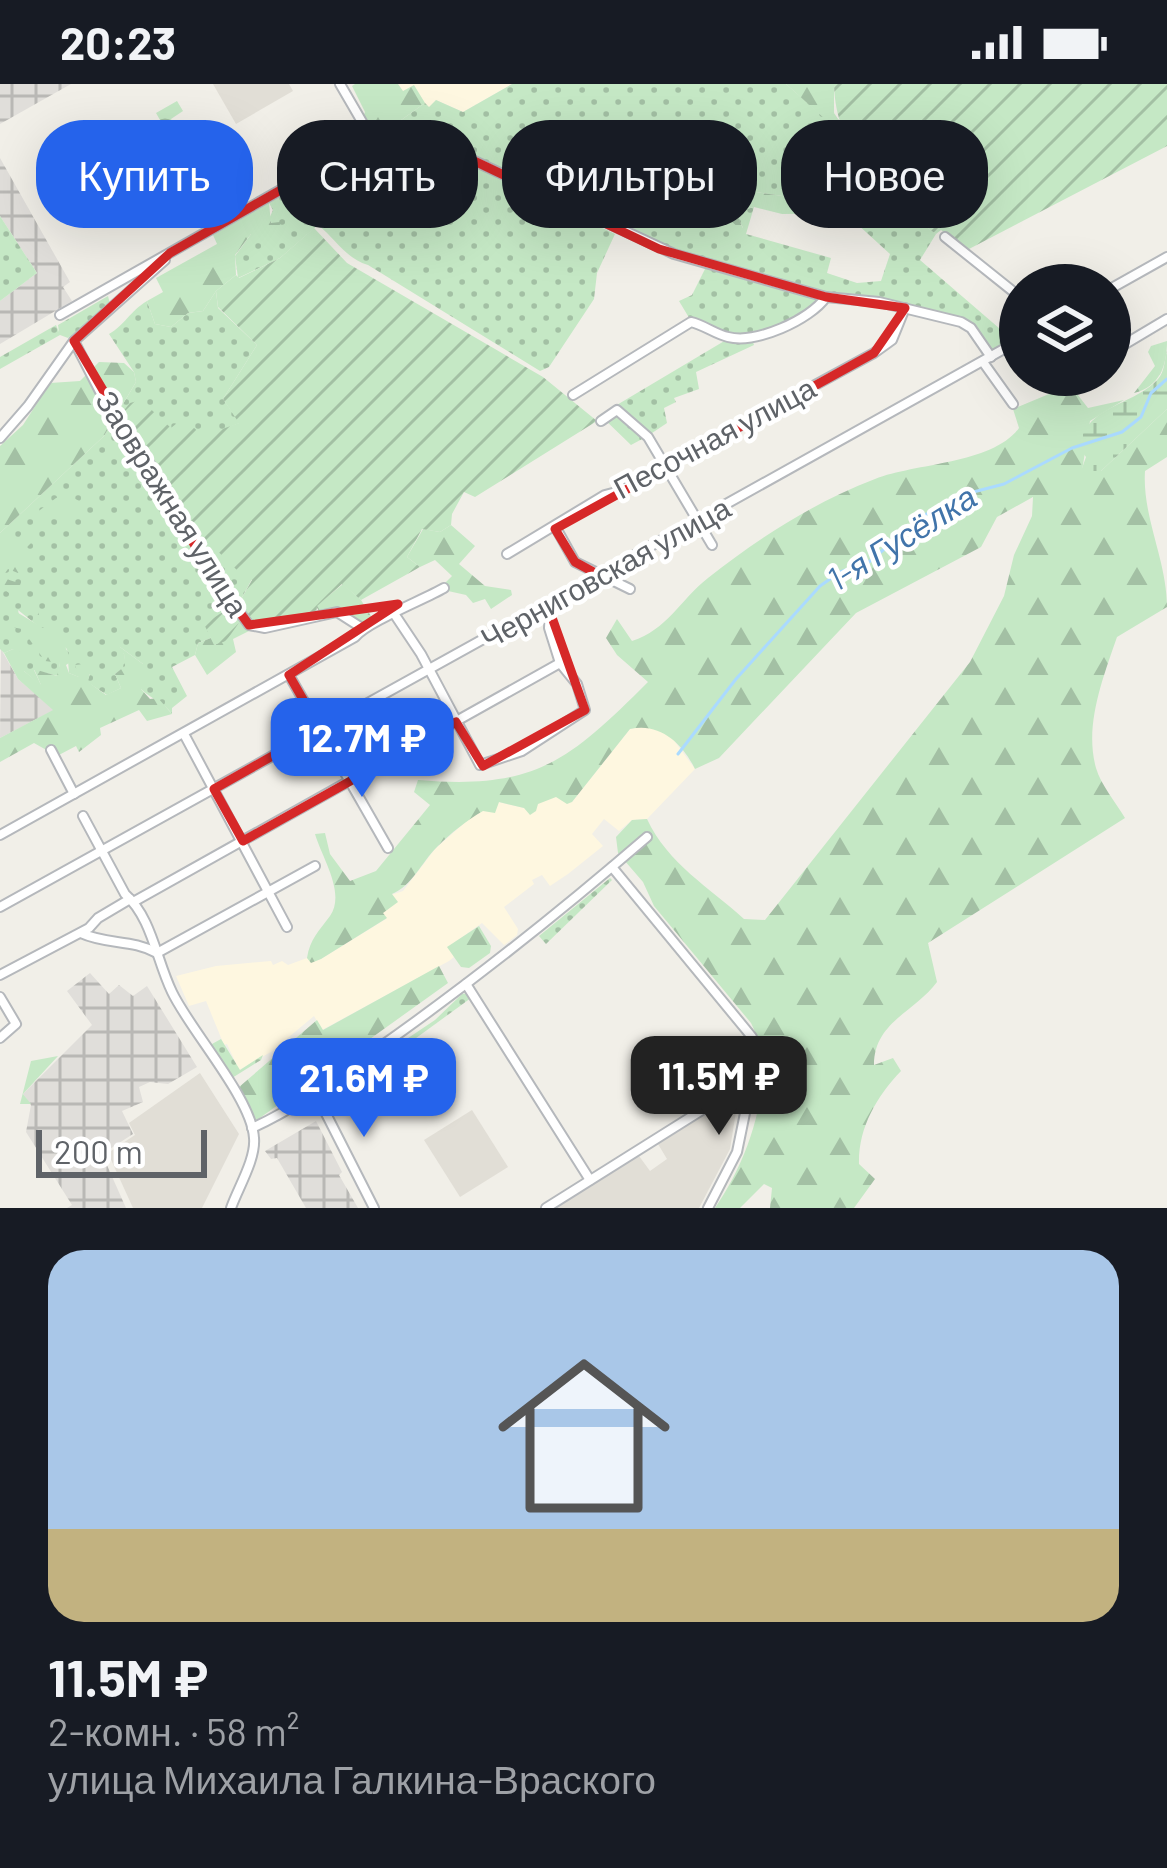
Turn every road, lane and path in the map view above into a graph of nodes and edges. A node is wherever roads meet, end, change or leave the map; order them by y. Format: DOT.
graph roads {
  1 [pos="340,84"];
  2 [pos="361,120"];
  3 [pos="478,163"];
  4 [pos="277,193"];
  5 [pos="945,237"];
  6 [pos="170,253"];
  7 [pos="1167,257"];
  8 [pos="1131,278"];
  9 [pos="999,280"];
  10 [pos="114,284"];
  11 [pos="826,297"];
  12 [pos="112,308"];
  13 [pos="905,308"];
  14 [pos="59,315"];
  15 [pos="1167,320"];
  16 [pos="1131,340"];
  17 [pos="74,341"];
  18 [pos="999,353"];
  19 [pos="987,360"];
  20 [pos="573,395"];
  21 [pos="1012,404"];
  22 [pos="602,421"];
  23 [pos="0,438"];
  24 [pos="666,465"];
  25 [pos="698,520"];
  26 [pos="556,528"];
  27 [pos="712,545"];
  28 [pos="507,554"];
  29 [pos="599,574"];
  30 [pos="444,588"];
  31 [pos="630,589"];
  32 [pos="550,609"];
  33 [pos="395,615"];
  34 [pos="362,628"];
  35 [pos="560,663"];
  36 [pos="430,671"];
  37 [pos="289,674"];
  38 [pos="456,722"];
  39 [pos="320,729"];
  40 [pos="184,734"];
  41 [pos="51,750"];
  42 [pos="349,782"];
  43 [pos="214,789"];
  44 [pos="74,794"];
  45 [pos="83,816"];
  46 [pos="0,835"];
  47 [pos="647,837"];
  48 [pos="243,841"];
  49 [pos="388,848"];
  50 [pos="104,851"];
  51 [pos="315,866"];
  52 [pos="612,867"];
  53 [pos="266,890"];
  54 [pos="132,900"];
  55 [pos="0,907"];
  56 [pos="287,927"];
  57 [pos="81,933"];
  58 [pos="157,953"];
  59 [pos="0,975"];
  60 [pos="466,984"];
  61 [pos="0,997"];
  62 [pos="0,1038"];
  63 [pos="753,1078"];
  64 [pos="315,1092"];
  65 [pos="252,1128"];
  66 [pos="590,1180"];
  67 [pos="230,1208"];
  68 [pos="374,1208"];
  69 [pos="545,1208"];
  70 [pos="709,1208"];
  1 -- 2 [label="street"];
  3 -- 11 [label="street"];
  4 -- 6 [label="street"];
  5 -- 9 [label="street"];
  6 -- 10 [label="street"];
  6 -- 12 [label="street"];
  7 -- 8 [label="street"];
  10 -- 12 [label="street"];
  10 -- 14 [label="street"];
  11 -- 13 [label="street"];
  11 -- 20 [label="street"];
  12 -- 17 [label="street"];
  13 -- 19 [label="street"];
  13 -- 24 [label="street, Песочная улица"];
  15 -- 16 [label="street"];
  17 -- 23 [label="street"];
  17 -- 34 [label="street, Заовражная улица"];
  18 -- 19 [label="street, Черниговская улица"];
  19 -- 21 [label="street"];
  19 -- 25 [label="street, Черниговская улица"];
  22 -- 24 [label="street"];
  24 -- 25 [label="street"];
  24 -- 26 [label="street, Песочная улица"];
  25 -- 27 [label="street"];
  25 -- 29 [label="street, Черниговская улица"];
  26 -- 28 [label="street, Песочная улица"];
  26 -- 29 [label="street"];
  29 -- 31 [label="street"];
  29 -- 32 [label="street, Черниговская улица"];
  30 -- 33 [label="street"];
  32 -- 35 [label="street"];
  32 -- 36 [label="street, Черниговская улица"];
  33 -- 34 [label="street"];
  33 -- 36 [label="street"];
  34 -- 37 [label="street"];
  35 -- 38 [label="street"];
  35 -- 38 [label="street"];
  36 -- 38 [label="street"];
  36 -- 39 [label="street, Черниговская улица"];
  37 -- 39 [label="street"];
  37 -- 40 [label="street"];
  38 -- 42 [label="street"];
  39 -- 42 [label="street"];
  39 -- 43 [label="street, Черниговская улица"];
  40 -- 43 [label="street"];
  40 -- 44 [label="street"];
  41 -- 44 [label="street"];
  42 -- 48 [label="street"];
  42 -- 49 [label="street"];
  43 -- 48 [label="street"];
  43 -- 50 [label="street, Черниговская улица"];
  44 -- 46 [label="street"];
  45 -- 50 [label="street"];
  47 -- 52 [label="street"];
  48 -- 53 [label="street"];
  48 -- 54 [label="street"];
  50 -- 54 [label="street"];
  50 -- 55 [label="street, Черниговская улица"];
  51 -- 53 [label="street"];
  52 -- 60 [label="street"];
  52 -- 63 [label="street"];
  53 -- 56 [label="street"];
  53 -- 58 [label="street"];
  54 -- 57 [label="street"];
  54 -- 58 [label="street"];
  57 -- 58 [label="street"];
  57 -- 59 [label="street"];
  58 -- 65 [label="street"];
  60 -- 64 [label="street"];
  60 -- 66 [label="street"];
  61 -- 62 [label="street"];
  63 -- 66 [label="street"];
  63 -- 70 [label="street"];
  64 -- 65 [label="street"];
  64 -- 68 [label="street"];
  65 -- 67 [label="street"];
  66 -- 69 [label="street"];
}
